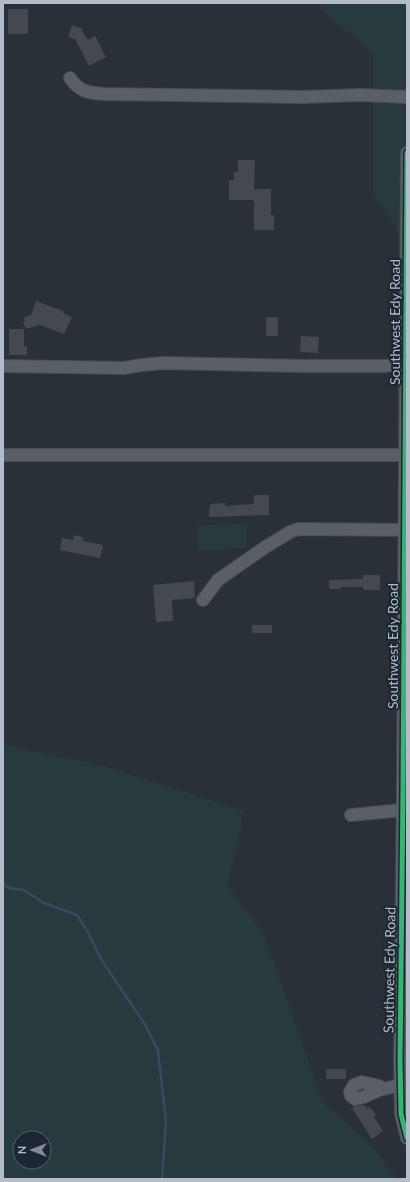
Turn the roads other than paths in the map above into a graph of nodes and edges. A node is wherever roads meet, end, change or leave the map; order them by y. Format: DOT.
graph roads {
  1 [pos="70,78"];
  2 [pos="407,97"];
  3 [pos="407,153"];
  4 [pos="406,364"];
  5 [pos="3,366"];
  6 [pos="3,455"];
  7 [pos="406,455"];
  8 [pos="405,530"];
  9 [pos="203,600"];
  10 [pos="405,792"];
  11 [pos="403,810"];
  12 [pos="351,815"];
  13 [pos="400,1085"];
  14 [pos="379,1090"];
  15 [pos="407,1138"];
  1 -- 2 [label="street"];
  3 -- 4 [label="street, Southwest Edy Road"];
  4 -- 5 [label="street"];
  4 -- 7 [label="street, Southwest Edy Road"];
  6 -- 7 [label="street"];
  7 -- 8 [label="street, Southwest Edy Road"];
  8 -- 9 [label="street"];
  8 -- 10 [label="street, Southwest Edy Road"];
  10 -- 11 [label="street, Southwest Edy Road"];
  11 -- 12 [label="street"];
  11 -- 13 [label="street, Southwest Edy Road"];
  13 -- 14 [label="street"];
  13 -- 15 [label="street, Southwest Edy Road"];
}
